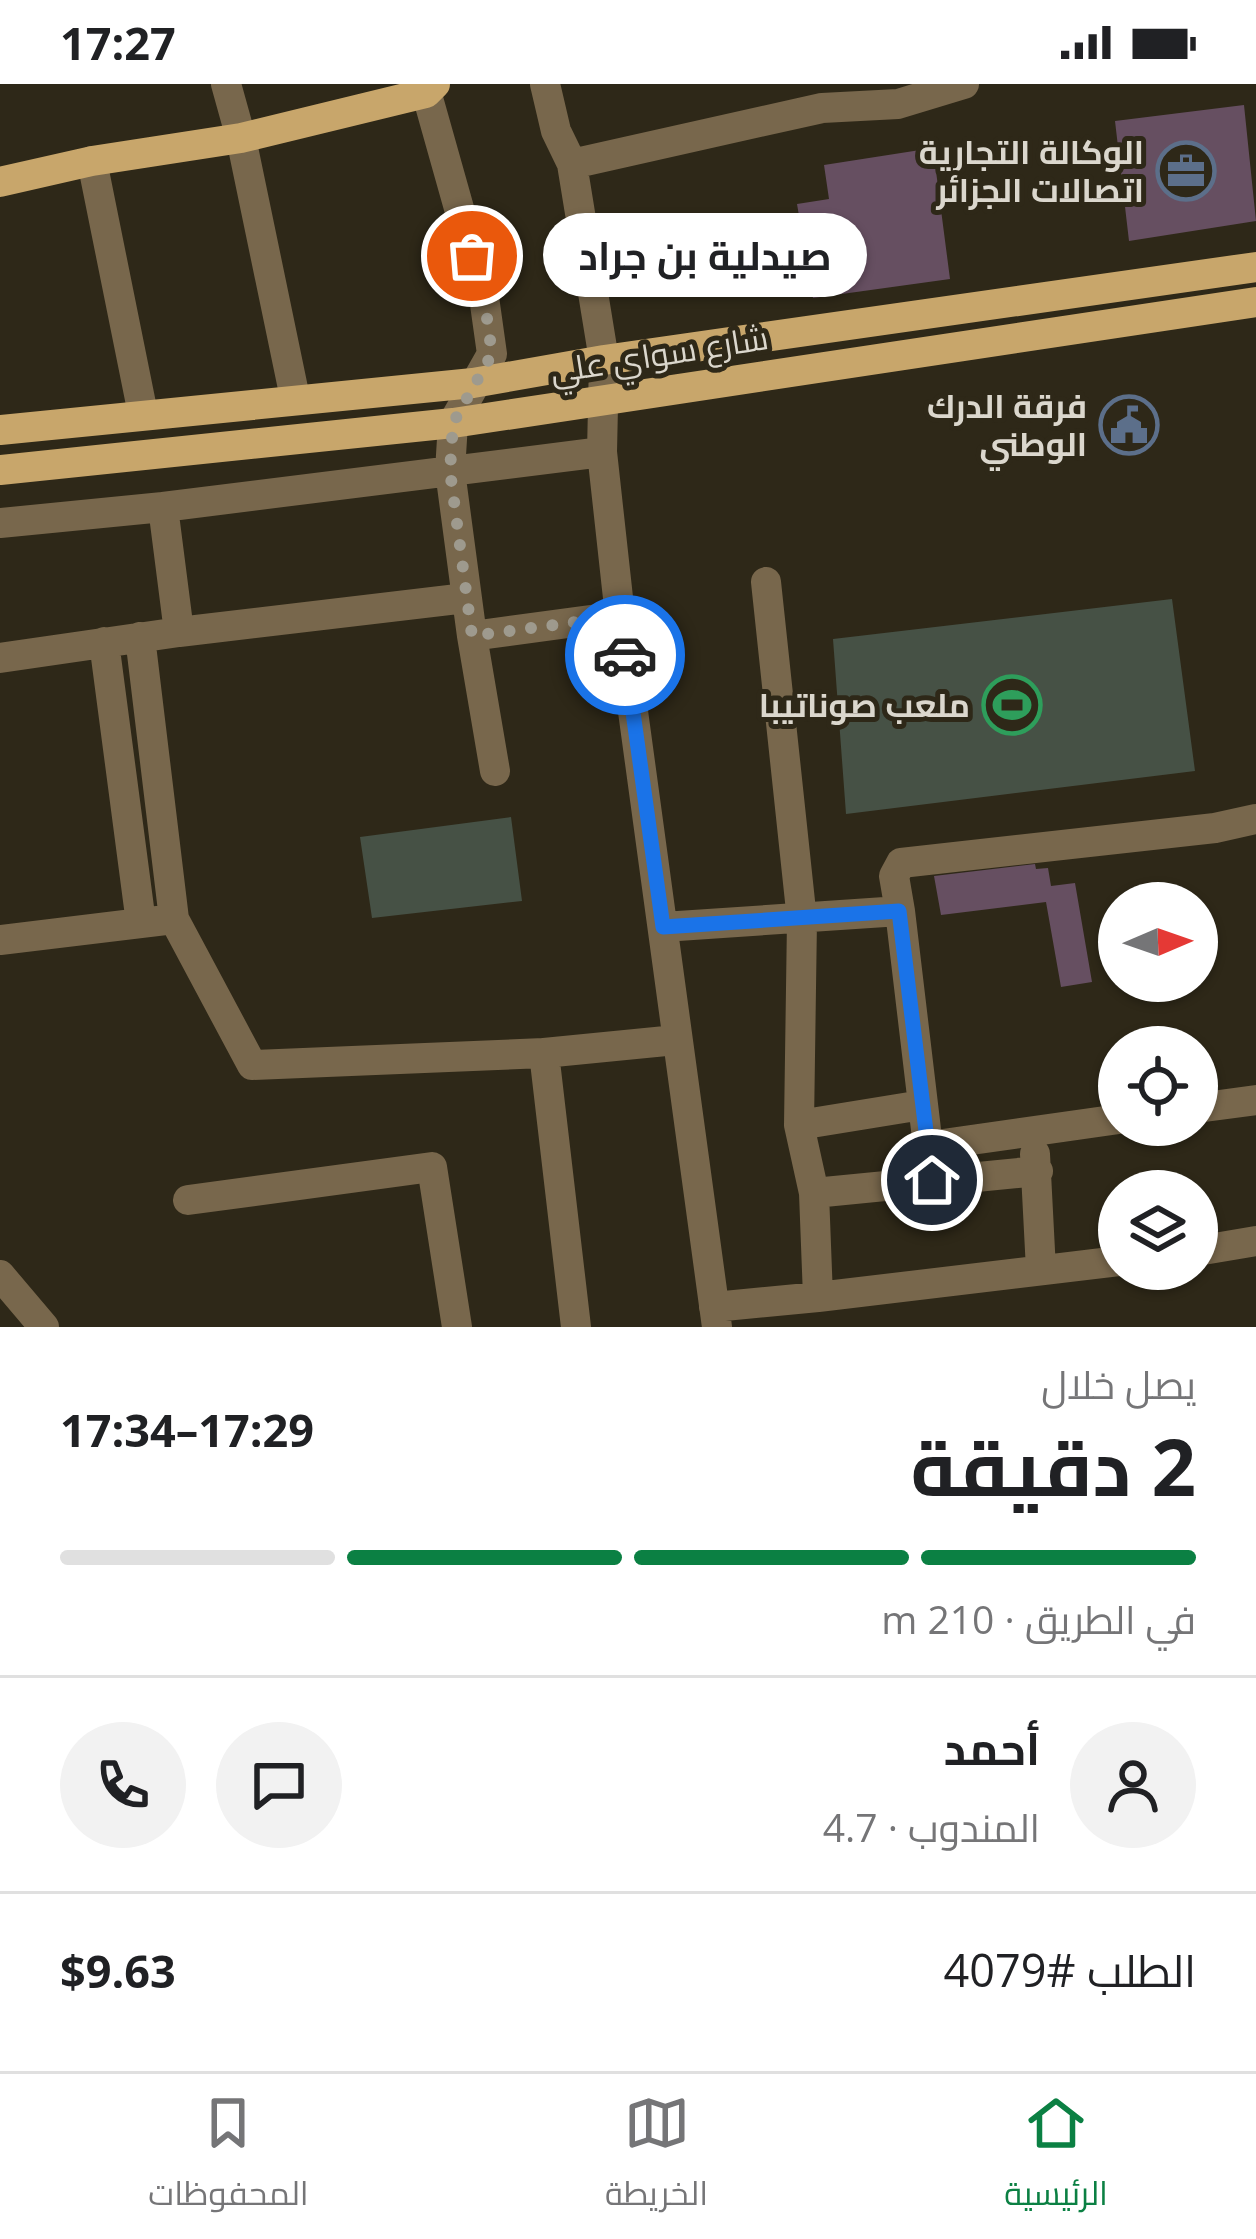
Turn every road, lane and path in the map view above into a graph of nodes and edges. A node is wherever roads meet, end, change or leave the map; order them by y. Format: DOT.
graph roads {
  1 [pos="226,84"];
  2 [pos="545,84"];
  3 [pos="853,84"];
  4 [pos="964,84"];
  5 [pos="428,87"];
  6 [pos="822,109"];
  7 [pos="241,138"];
  8 [pos="92,161"];
  9 [pos="572,164"];
  10 [pos="0,182"];
  11 [pos="1256,266"];
  12 [pos="1256,302"];
  13 [pos="897,319"];
  14 [pos="901,353"];
  15 [pos="604,361"];
  16 [pos="473,383"];
  17 [pos="295,398"];
  18 [pos="604,398"];
  19 [pos="143,414"];
  20 [pos="453,423"];
  21 [pos="0,430"];
  22 [pos="602,452"];
  23 [pos="0,470"];
  24 [pos="450,471"];
  25 [pos="163,507"];
  26 [pos="0,523"];
  27 [pos="766,582"];
  28 [pos="466,598"];
  29 [pos="620,616"];
  30 [pos="179,632"];
  31 [pos="472,636"];
  32 [pos="140,638"];
  33 [pos="104,643"];
  34 [pos="0,658"];
  35 [pos="495,771"];
  36 [pos="1256,819"];
  37 [pos="899,911"];
  38 [pos="174,920"];
  39 [pos="802,920"];
  40 [pos="141,923"];
  41 [pos="663,927"];
  42 [pos="0,940"];
  43 [pos="676,1040"];
  44 [pos="544,1054"];
  45 [pos="1256,1100"];
  46 [pos="922,1105"];
  47 [pos="1218,1105"];
  48 [pos="1098,1122"];
  49 [pos="799,1125"];
  50 [pos="1031,1131"];
  51 [pos="929,1146"];
  52 [pos="1038,1172"];
  53 [pos="932,1180"];
  54 [pos="814,1193"];
  55 [pos="188,1200"];
  56 [pos="1256,1241"];
  57 [pos="1218,1247"];
  58 [pos="1098,1263"];
  59 [pos="1041,1270"];
  60 [pos="0,1275"];
  61 [pos="818,1297"];
  62 [pos="715,1317"];
  63 [pos="44,1327"];
  64 [pos="457,1327"];
  65 [pos="576,1327"];
  1 -- 7 [label="street"];
  2 -- 9 [label="street"];
  3 -- 6 [label="street"];
  4 -- 6 [label="street"];
  5 -- 7 [label="main road"];
  5 -- 16 [label="street"];
  6 -- 9 [label="street"];
  7 -- 8 [label="main road"];
  7 -- 17 [label="street"];
  8 -- 10 [label="main road"];
  8 -- 19 [label="street"];
  9 -- 15 [label="street"];
  11 -- 13 [label="main road, شارع سواي علي"];
  12 -- 14 [label="main road, شارع سواي علي"];
  13 -- 14 [label="main road"];
  13 -- 15 [label="main road, شارع سواي علي"];
  14 -- 18 [label="main road, شارع سواي علي"];
  15 -- 16 [label="main road, شارع سواي علي"];
  15 -- 18 [label="street"];
  16 -- 17 [label="main road, شارع سواي علي"];
  16 -- 20 [label="street"];
  17 -- 19 [label="main road, شارع سواي علي"];
  18 -- 20 [label="main road, شارع سواي علي"];
  18 -- 22 [label="street"];
  19 -- 21 [label="main road, شارع سواي علي"];
  20 -- 23 [label="main road, شارع سواي علي"];
  20 -- 24 [label="street"];
  22 -- 24 [label="street"];
  22 -- 29 [label="street"];
  24 -- 25 [label="street"];
  24 -- 28 [label="street"];
  25 -- 26 [label="street"];
  25 -- 30 [label="street"];
  27 -- 39 [label="street"];
  28 -- 30 [label="street"];
  28 -- 31 [label="street"];
  29 -- 31 [label="street"];
  29 -- 41 [label="street"];
  30 -- 32 [label="street"];
  31 -- 35 [label="street"];
  32 -- 33 [label="street"];
  32 -- 38 [label="street"];
  33 -- 34 [label="street"];
  33 -- 40 [label="street"];
  36 -- 37 [label="street"];
  37 -- 39 [label="street"];
  37 -- 46 [label="street"];
  38 -- 40 [label="street"];
  38 -- 44 [label="street"];
  39 -- 41 [label="street"];
  39 -- 49 [label="street"];
  40 -- 42 [label="street"];
  41 -- 43 [label="street"];
  43 -- 44 [label="street"];
  43 -- 62 [label="street"];
  44 -- 65 [label="street"];
  45 -- 47 [label="street"];
  46 -- 49 [label="street"];
  46 -- 51 [label="street"];
  48 -- 50 [label="street"];
  49 -- 54 [label="street"];
  50 -- 51 [label="street"];
  50 -- 52 [label="street"];
  51 -- 53 [label="street"];
  52 -- 53 [label="street"];
  52 -- 59 [label="street"];
  53 -- 54 [label="street"];
  54 -- 61 [label="street"];
  55 -- 64 [label="street"];
  56 -- 57 [label="street"];
  58 -- 59 [label="street"];
  59 -- 61 [label="street"];
  60 -- 63 [label="street"];
  61 -- 62 [label="street"];
}
